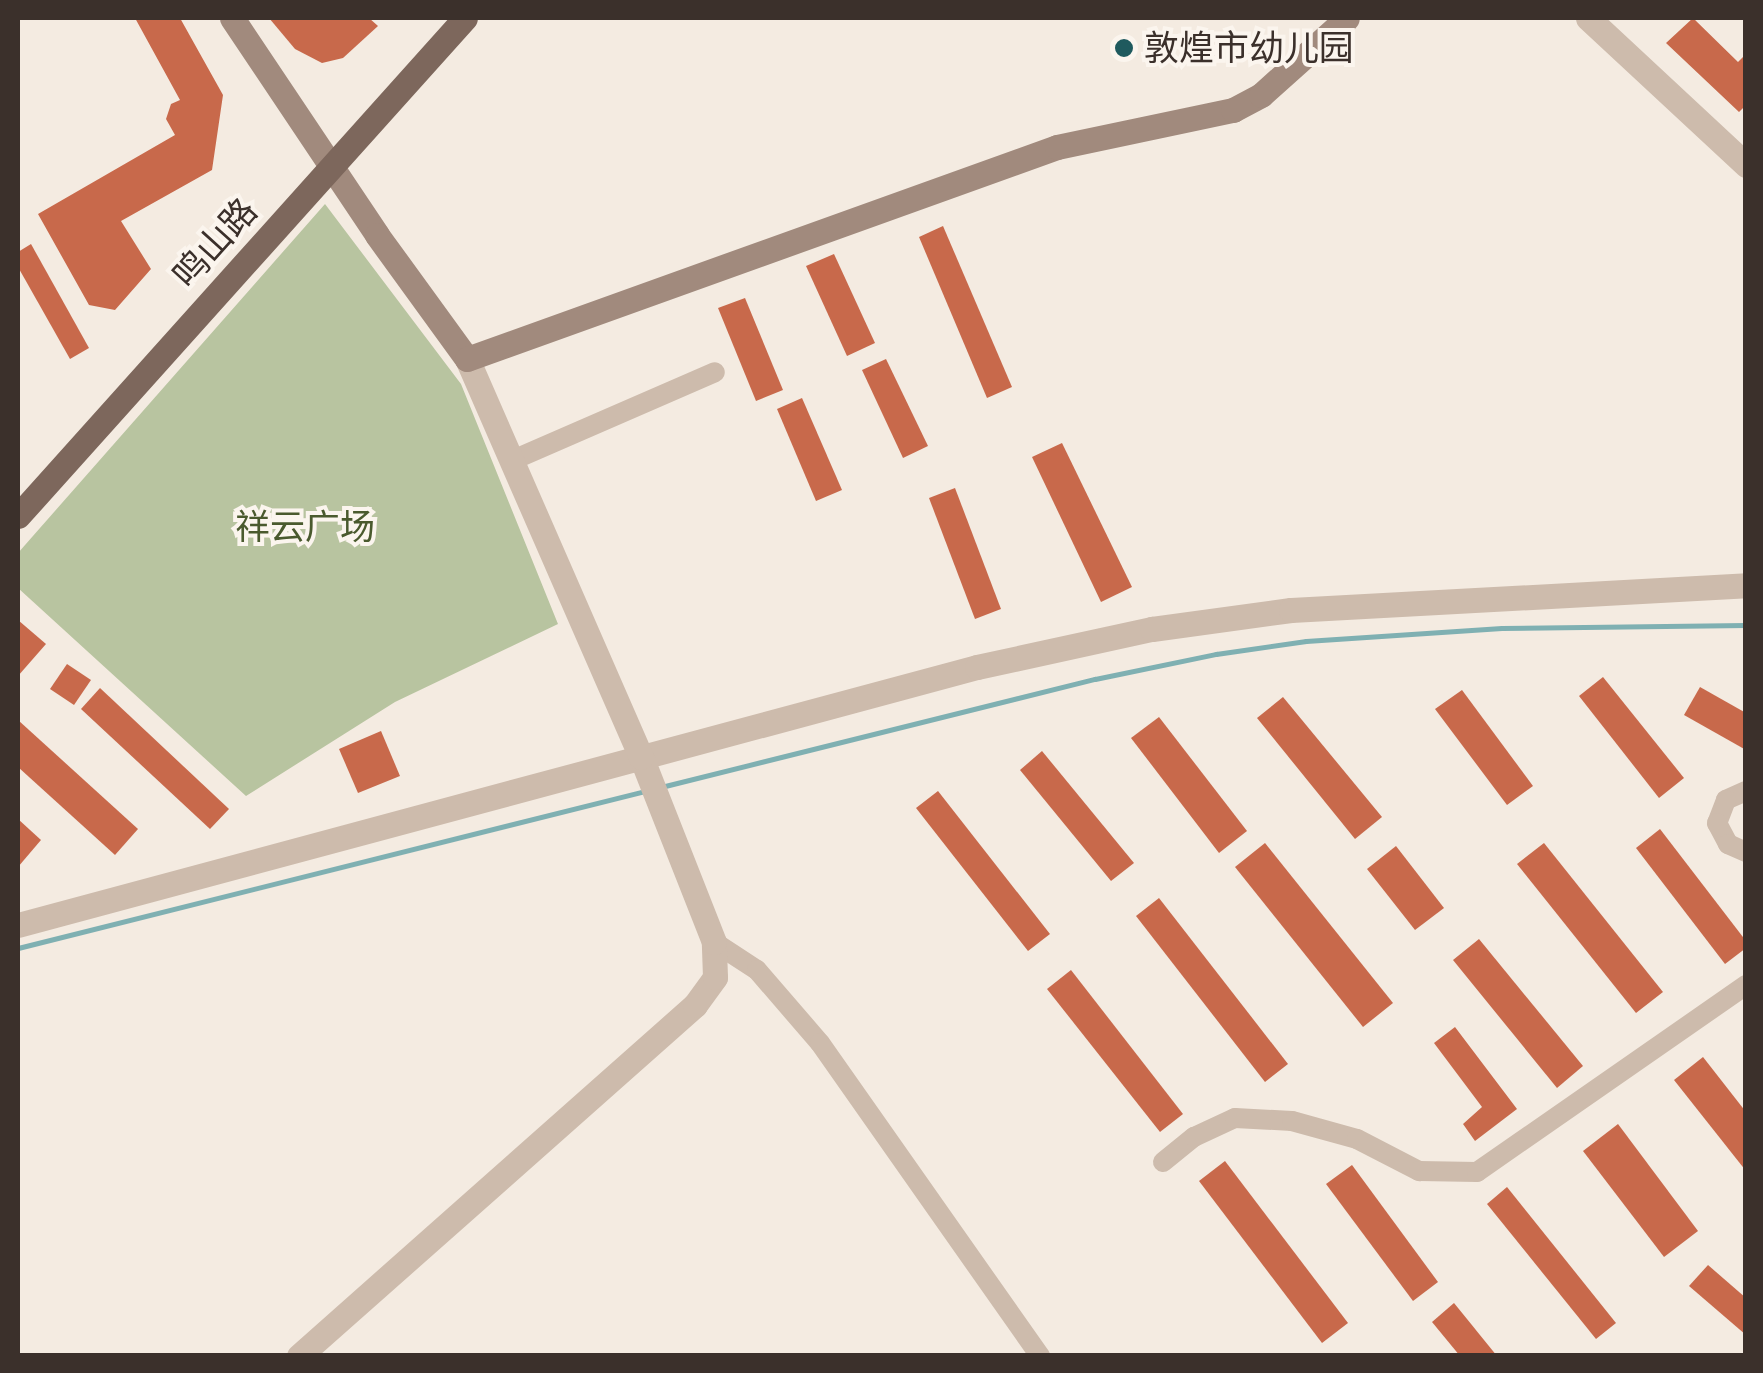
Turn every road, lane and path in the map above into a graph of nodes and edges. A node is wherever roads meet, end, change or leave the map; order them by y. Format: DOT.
graph roads {
  1 [pos="232,18"];
  2 [pos="465,18"];
  3 [pos="1348,18"];
  4 [pos="1588,18"];
  5 [pos="1746,164"];
  6 [pos="331,167"];
  7 [pos="467,359"];
  8 [pos="714,372"];
  9 [pos="512,460"];
  10 [pos="18,516"];
  11 [pos="1746,585"];
  12 [pos="650,778"];
  13 [pos="1746,791"];
  14 [pos="1746,852"];
  15 [pos="18,925"];
  16 [pos="714,942"];
  17 [pos="1746,985"];
  18 [pos="1163,1162"];
  19 [pos="299,1356"];
  20 [pos="1040,1356"];
  1 -- 6 [label="main road"];
  2 -- 6 [label="main road, 鸣山路"];
  3 -- 7 [label="main road"];
  4 -- 5 [label="street"];
  6 -- 7 [label="main road"];
  6 -- 10 [label="main road, 鸣山路"];
  7 -- 9 [label="street"];
  8 -- 9 [label="street"];
  9 -- 12 [label="street"];
  11 -- 12 [label="street"];
  12 -- 15 [label="street"];
  12 -- 16 [label="street"];
  13 -- 14 [label="street"];
  16 -- 19 [label="street"];
  16 -- 20 [label="street"];
  17 -- 18 [label="street"];
}
